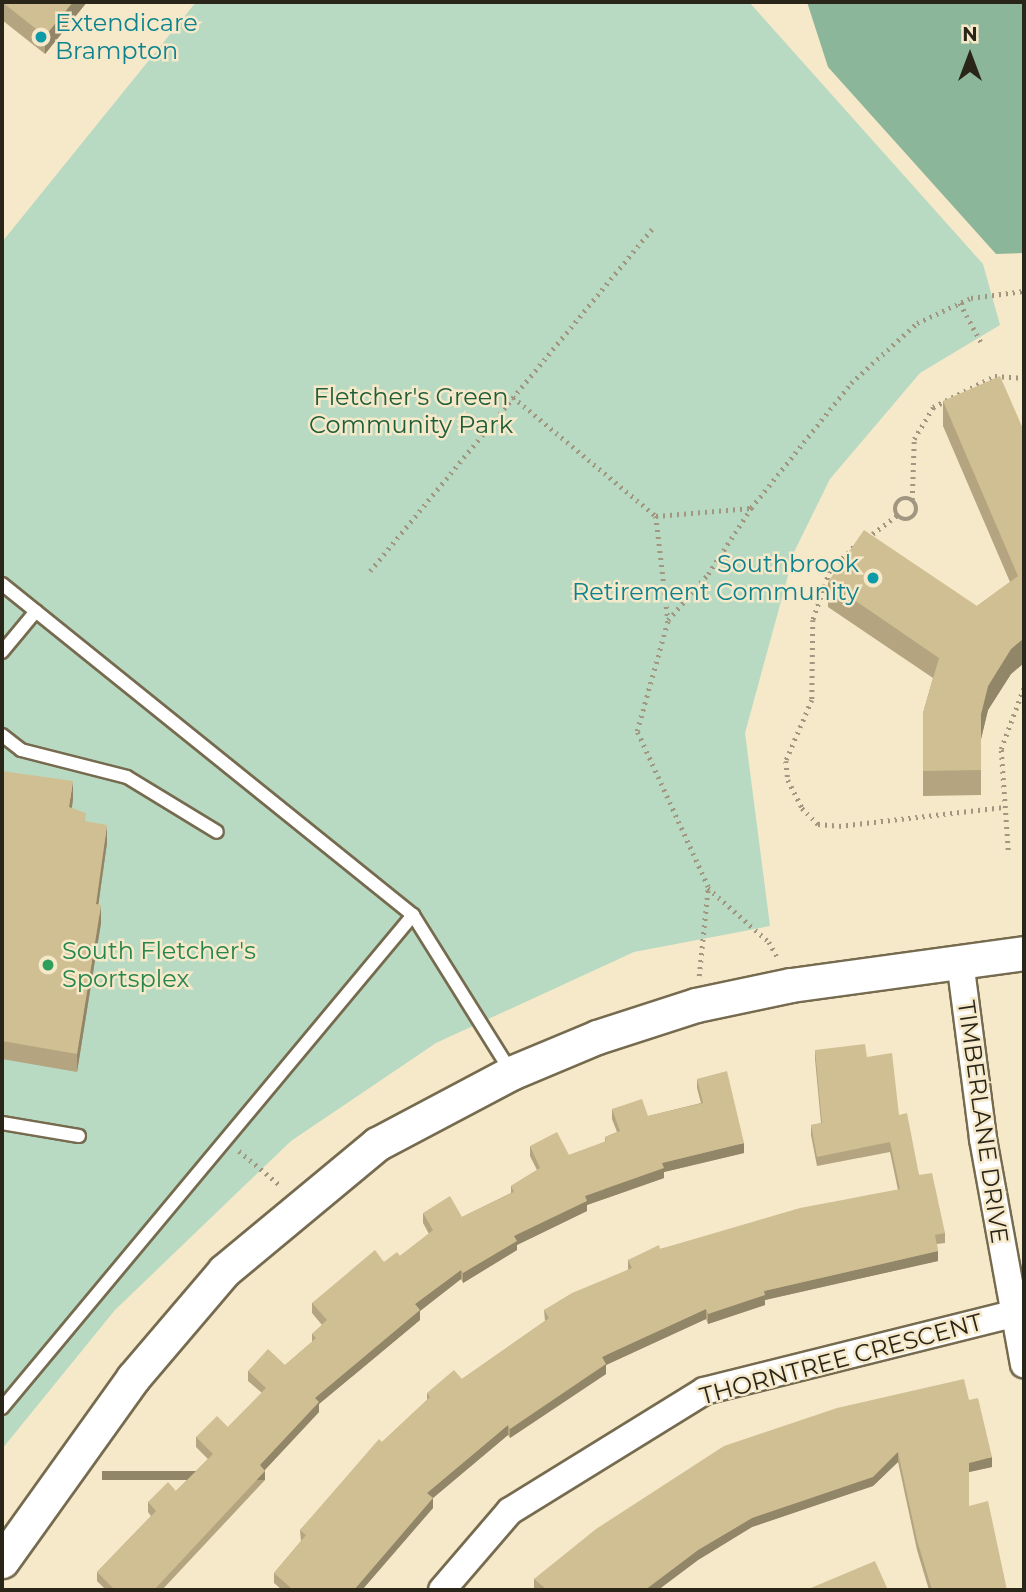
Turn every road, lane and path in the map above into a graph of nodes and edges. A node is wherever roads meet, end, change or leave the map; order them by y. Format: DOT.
graph roads {
  1 [pos="652,229"];
  2 [pos="1024,292"];
  3 [pos="960,303"];
  4 [pos="981,342"];
  5 [pos="1024,378"];
  6 [pos="513,397"];
  7 [pos="912,500"];
  8 [pos="751,508"];
  9 [pos="897,515"];
  10 [pos="656,516"];
  11 [pos="370,571"];
  12 [pos="2,584"];
  13 [pos="36,611"];
  14 [pos="668,620"];
  15 [pos="2,652"];
  16 [pos="1024,687"];
  17 [pos="2,735"];
  18 [pos="1002,807"];
  19 [pos="217,832"];
  20 [pos="1008,850"];
  21 [pos="708,887"];
  22 [pos="413,915"];
  23 [pos="1024,953"];
  24 [pos="960,961"];
  25 [pos="791,985"];
  26 [pos="696,1004"];
  27 [pos="511,1073"];
  28 [pos="2,1123"];
  29 [pos="79,1136"];
  30 [pos="225,1140"];
  31 [pos="302,1204"];
  32 [pos="1013,1314"];
  33 [pos="1024,1364"];
  34 [pos="2,1408"];
  35 [pos="2,1561"];
  36 [pos="442,1590"];
  1 -- 6 [label="path"];
  2 -- 3 [label="path"];
  3 -- 4 [label="path"];
  3 -- 8 [label="path"];
  5 -- 7 [label="path"];
  6 -- 10 [label="path"];
  6 -- 11 [label="path"];
  7 -- 9 [label="path"];
  7 -- 9 [label="path"];
  8 -- 10 [label="path"];
  8 -- 14 [label="path"];
  9 -- 18 [label="path"];
  10 -- 14 [label="path"];
  12 -- 13 [label="lane"];
  13 -- 15 [label="lane"];
  13 -- 22 [label="lane"];
  14 -- 21 [label="path"];
  16 -- 18 [label="path"];
  17 -- 19 [label="lane"];
  18 -- 20 [label="path"];
  21 -- 25 [label="path"];
  21 -- 26 [label="path"];
  22 -- 27 [label="lane"];
  22 -- 30 [label="lane"];
  23 -- 24 [label="street"];
  24 -- 25 [label="street"];
  24 -- 32 [label="street, TIMBERLANE DRIVE"];
  25 -- 26 [label="street"];
  26 -- 27 [label="street"];
  27 -- 31 [label="street"];
  28 -- 29 [label="lane"];
  30 -- 31 [label="path"];
  30 -- 34 [label="lane"];
  31 -- 35 [label="street"];
  32 -- 33 [label="street, TIMBERLANE DRIVE"];
  32 -- 36 [label="street, THORNTREE CRESCENT"];
}
